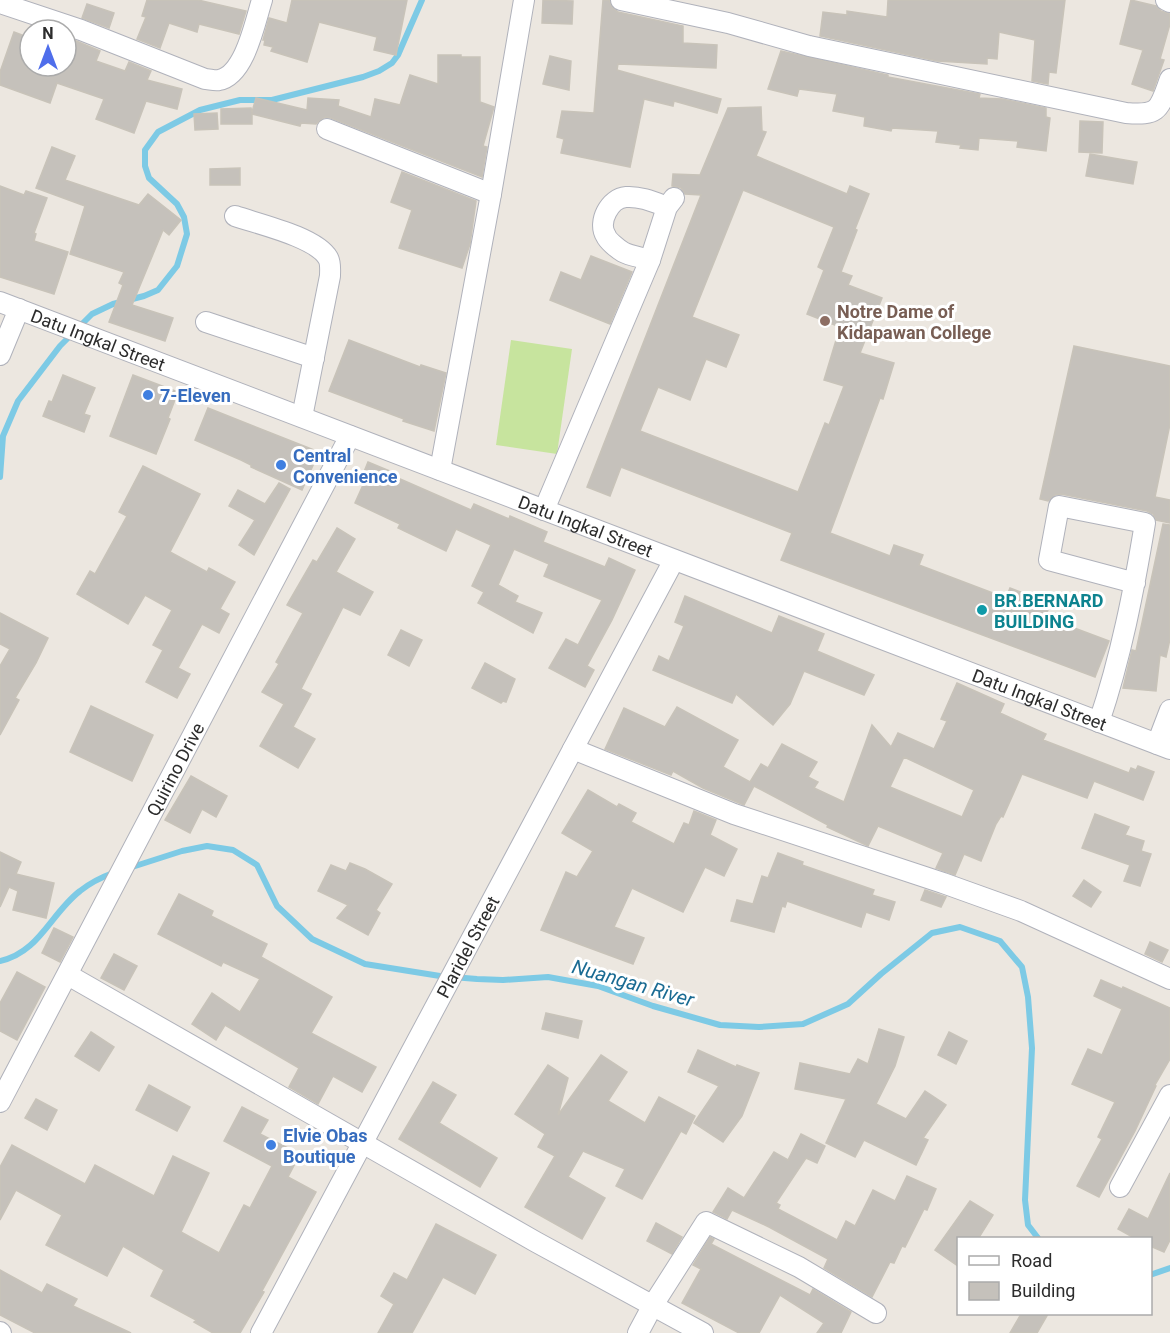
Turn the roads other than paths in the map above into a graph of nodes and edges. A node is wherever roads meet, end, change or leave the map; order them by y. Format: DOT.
graph roads {
  1 [pos="262,0"];
  2 [pos="524,0"];
  3 [pos="621,0"];
  4 [pos="1166,0"];
  5 [pos="1170,2"];
  6 [pos="0,3"];
  7 [pos="1170,79"];
  8 [pos="327,129"];
  9 [pos="491,194"];
  10 [pos="235,216"];
  11 [pos="650,260"];
  12 [pos="0,302"];
  13 [pos="19,309"];
  14 [pos="206,322"];
  15 [pos="0,355"];
  16 [pos="314,358"];
  17 [pos="302,417"];
  18 [pos="350,436"];
  19 [pos="440,470"];
  20 [pos="544,510"];
  21 [pos="674,560"];
  22 [pos="1135,583"];
  23 [pos="1170,710"];
  24 [pos="1099,722"];
  25 [pos="1164,746"];
  26 [pos="573,749"];
  27 [pos="68,975"];
  28 [pos="1170,979"];
  29 [pos="1170,1095"];
  30 [pos="0,1102"];
  31 [pos="363,1143"];
  32 [pos="1120,1187"];
  33 [pos="653,1305"];
  34 [pos="876,1313"];
  35 [pos="261,1333"];
  36 [pos="638,1333"];
  37 [pos="703,1333"];
  1 -- 6 [label="street"];
  2 -- 9 [label="street"];
  3 -- 7 [label="street"];
  4 -- 5 [label="street"];
  8 -- 9 [label="street"];
  9 -- 19 [label="street"];
  10 -- 16 [label="street"];
  11 -- 11 [label="street"];
  11 -- 20 [label="street"];
  12 -- 13 [label="street, Datu Ingkal Street"];
  13 -- 15 [label="street"];
  13 -- 17 [label="street, Datu Ingkal Street"];
  14 -- 16 [label="street"];
  16 -- 17 [label="street"];
  17 -- 18 [label="street, Datu Ingkal Street"];
  18 -- 19 [label="street, Datu Ingkal Street"];
  18 -- 27 [label="street, Quirino Drive"];
  19 -- 20 [label="street, Datu Ingkal Street"];
  20 -- 21 [label="street, Datu Ingkal Street"];
  21 -- 24 [label="street, Datu Ingkal Street"];
  21 -- 26 [label="street, Plaridel Street"];
  22 -- 22 [label="street"];
  22 -- 24 [label="street"];
  23 -- 25 [label="street"];
  24 -- 25 [label="street, Datu Ingkal Street"];
  26 -- 28 [label="street"];
  26 -- 31 [label="street, Plaridel Street"];
  27 -- 30 [label="street, Quirino Drive"];
  27 -- 31 [label="street"];
  29 -- 32 [label="street"];
  31 -- 33 [label="street"];
  31 -- 35 [label="street, Plaridel Street"];
  33 -- 34 [label="street"];
  33 -- 36 [label="street"];
  33 -- 37 [label="street"];
}
